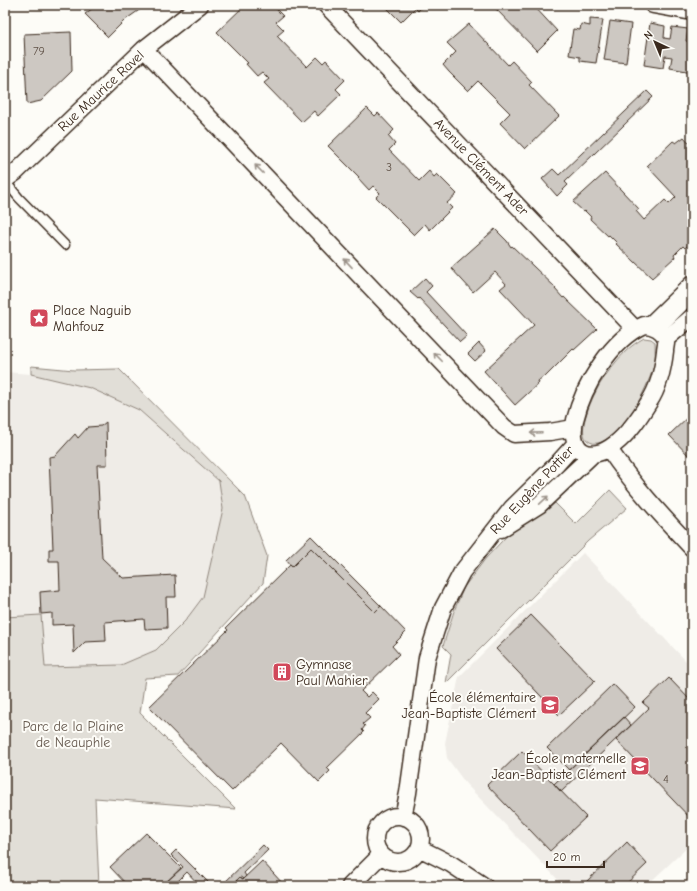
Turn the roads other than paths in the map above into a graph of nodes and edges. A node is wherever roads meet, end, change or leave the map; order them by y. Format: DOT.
graph roads {
  1 [pos="200,5"];
  2 [pos="326,5"];
  3 [pos="653,5"];
  4 [pos="692,12"];
  5 [pos="144,49"];
  6 [pos="5,181"];
  7 [pos="65,245"];
  8 [pos="692,284"];
  9 [pos="692,298"];
  10 [pos="692,317"];
  11 [pos="653,331"];
  12 [pos="575,436"];
  13 [pos="609,449"];
  14 [pos="593,454"];
  15 [pos="488,537"];
  16 [pos="692,548"];
  17 [pos="403,817"];
  18 [pos="419,848"];
  19 [pos="381,856"];
  20 [pos="350,886"];
  21 [pos="484,886"];
  1 -- 5 [label="street, Rue Maurice Ravel"];
  2 -- 11 [label="street, Avenue Clément Ader"];
  3 -- 4 [label="street"];
  5 -- 6 [label="street, Rue Maurice Ravel"];
  12 -- 5 [label="street, one-way"];
  6 -- 7 [label="lane"];
  8 -- 11 [label="street"];
  9 -- 11 [label="lane"];
  10 -- 11 [label="street"];
  11 -- 12 [label="street"];
  11 -- 13 [label="street"];
  12 -- 14 [label="street"];
  12 -- 15 [label="street, Rue Eugène Pottier"];
  13 -- 14 [label="street"];
  13 -- 16 [label="street"];
  15 -- 14 [label="street, Rue Eugène Pottier, one-way"];
  15 -- 17 [label="street, Rue Eugène Pottier"];
  17 -- 18 [label="street"];
  17 -- 19 [label="street"];
  18 -- 19 [label="street"];
  18 -- 21 [label="street"];
  19 -- 20 [label="street"];
}
